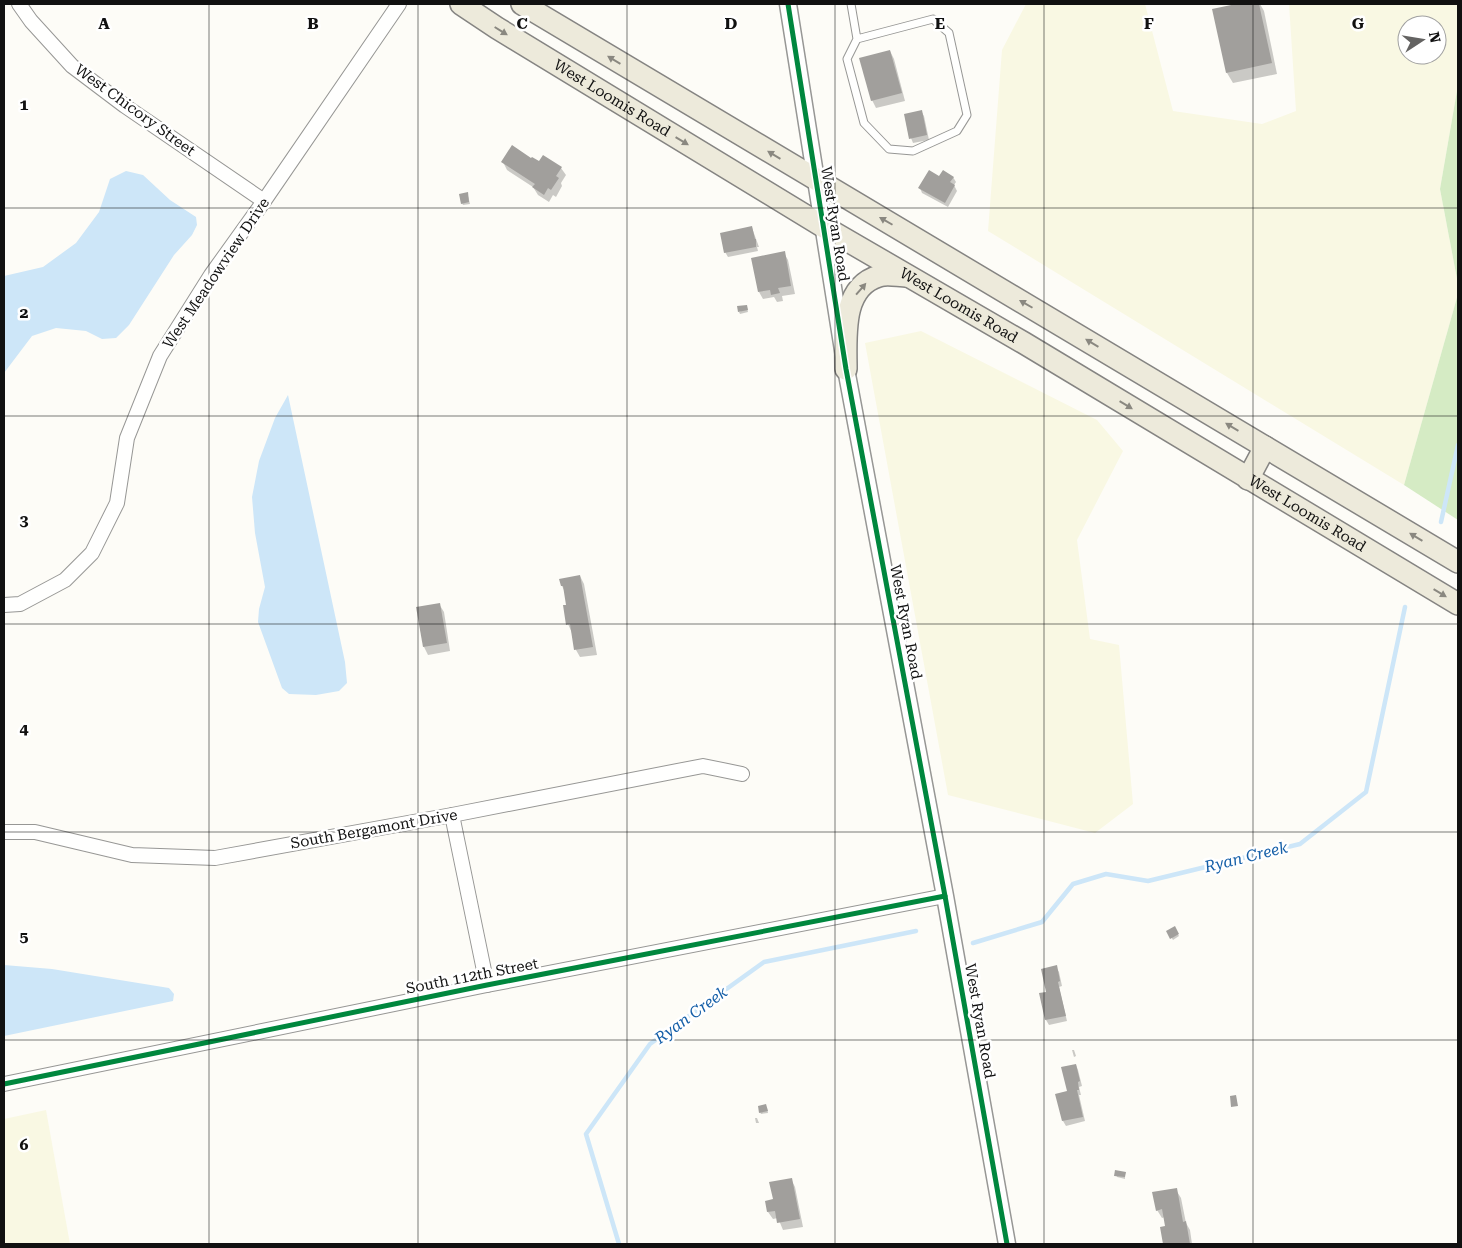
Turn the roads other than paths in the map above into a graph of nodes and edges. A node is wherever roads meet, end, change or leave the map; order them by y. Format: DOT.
graph roads {
  1 [pos="19,4"];
  2 [pos="399,4"];
  3 [pos="461,4"];
  4 [pos="522,4"];
  5 [pos="788,4"];
  6 [pos="850,4"];
  7 [pos="543,17"];
  8 [pos="858,39"];
  9 [pos="527,47"];
  10 [pos="815,180"];
  11 [pos="264,201"];
  12 [pos="824,227"];
  13 [pos="907,276"];
  14 [pos="846,369"];
  15 [pos="1265,447"];
  16 [pos="1248,479"];
  17 [pos="1458,562"];
  18 [pos="1458,604"];
  19 [pos="4,605"];
  20 [pos="742,774"];
  21 [pos="452,815"];
  22 [pos="4,832"];
  23 [pos="945,896"];
  24 [pos="487,985"];
  25 [pos="4,1084"];
  26 [pos="1007,1244"];
  1 -- 11 [label="street, West Chicory Street"];
  2 -- 11 [label="street, West Meadowview Drive"];
  3 -- 9 [label="main road, West Loomis Road, one-way"];
  4 -- 7 [label="main road"];
  5 -- 10 [label="street, West Ryan Road"];
  6 -- 8 [label="lane"];
  7 -- 9 [label="main road"];
  10 -- 7 [label="main road, one-way"];
  8 -- 8 [label="lane"];
  9 -- 12 [label="main road, West Loomis Road, one-way"];
  10 -- 12 [label="street, West Ryan Road"];
  15 -- 10 [label="main road, one-way"];
  11 -- 19 [label="street, West Meadowview Drive"];
  12 -- 13 [label="main road, West Loomis Road"];
  12 -- 14 [label="street, West Ryan Road"];
  14 -- 13 [label="main road, one-way"];
  13 -- 16 [label="main road, West Loomis Road, one-way"];
  14 -- 23 [label="street, West Ryan Road"];
  15 -- 16 [label="main road"];
  17 -- 15 [label="main road, one-way"];
  16 -- 18 [label="main road, West Loomis Road, one-way"];
  20 -- 21 [label="street, South Bergamont Drive"];
  21 -- 22 [label="street, South Bergamont Drive"];
  21 -- 24 [label="street"];
  23 -- 24 [label="street, South 112th Street"];
  23 -- 26 [label="street, West Ryan Road"];
  24 -- 25 [label="street, South 112th Street"];
}
